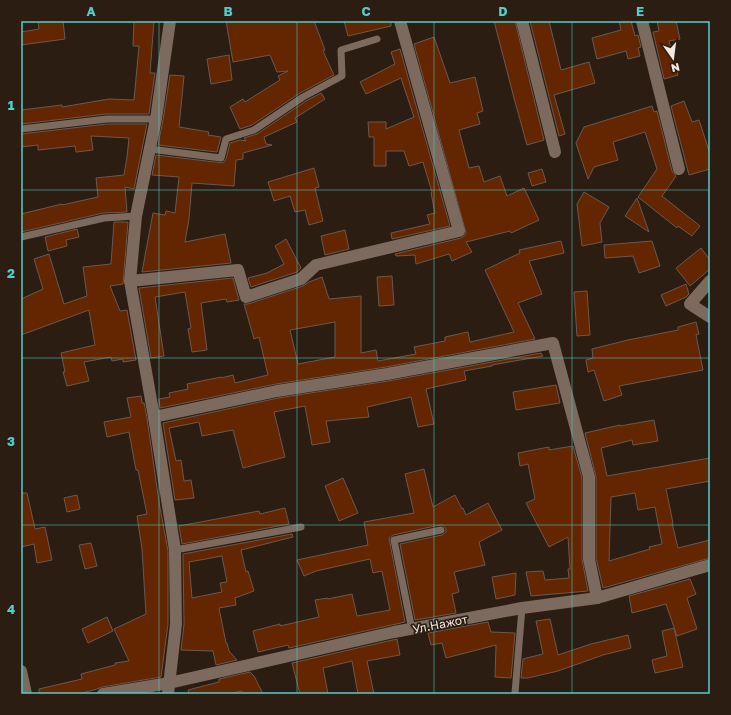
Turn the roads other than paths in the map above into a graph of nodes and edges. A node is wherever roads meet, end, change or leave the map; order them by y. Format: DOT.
graph roads {
  1 [pos="170,21"];
  2 [pos="400,21"];
  3 [pos="522,21"];
  4 [pos="642,21"];
  5 [pos="377,39"];
  6 [pos="156,119"];
  7 [pos="21,129"];
  8 [pos="150,149"];
  9 [pos="555,152"];
  10 [pos="679,169"];
  11 [pos="136,216"];
  12 [pos="21,237"];
  13 [pos="130,281"];
  14 [pos="710,281"];
  15 [pos="710,317"];
  16 [pos="154,417"];
  17 [pos="301,527"];
  18 [pos="441,530"];
  19 [pos="175,550"];
  20 [pos="710,565"];
  21 [pos="597,598"];
  22 [pos="522,608"];
  23 [pos="412,630"];
  24 [pos="21,671"];
  25 [pos="169,688"];
  26 [pos="26,694"];
  27 [pos="103,694"];
  28 [pos="515,694"];
  1 -- 6 [label="street"];
  2 -- 13 [label="street"];
  3 -- 9 [label="street"];
  4 -- 10 [label="street"];
  5 -- 8 [label="lane"];
  6 -- 7 [label="lane"];
  6 -- 8 [label="street"];
  8 -- 11 [label="street"];
  11 -- 12 [label="lane"];
  11 -- 13 [label="street"];
  13 -- 16 [label="street"];
  14 -- 15 [label="street"];
  16 -- 19 [label="street"];
  16 -- 21 [label="street"];
  17 -- 19 [label="lane"];
  18 -- 23 [label="lane"];
  19 -- 25 [label="street"];
  20 -- 21 [label="street, Ул.Нажот"];
  21 -- 22 [label="street, Ул.Нажот"];
  22 -- 23 [label="street, Ул.Нажот"];
  22 -- 28 [label="lane"];
  23 -- 25 [label="street, Ул.Нажот"];
  24 -- 26 [label="street"];
  25 -- 27 [label="street, Ул.Нажот"];
}
